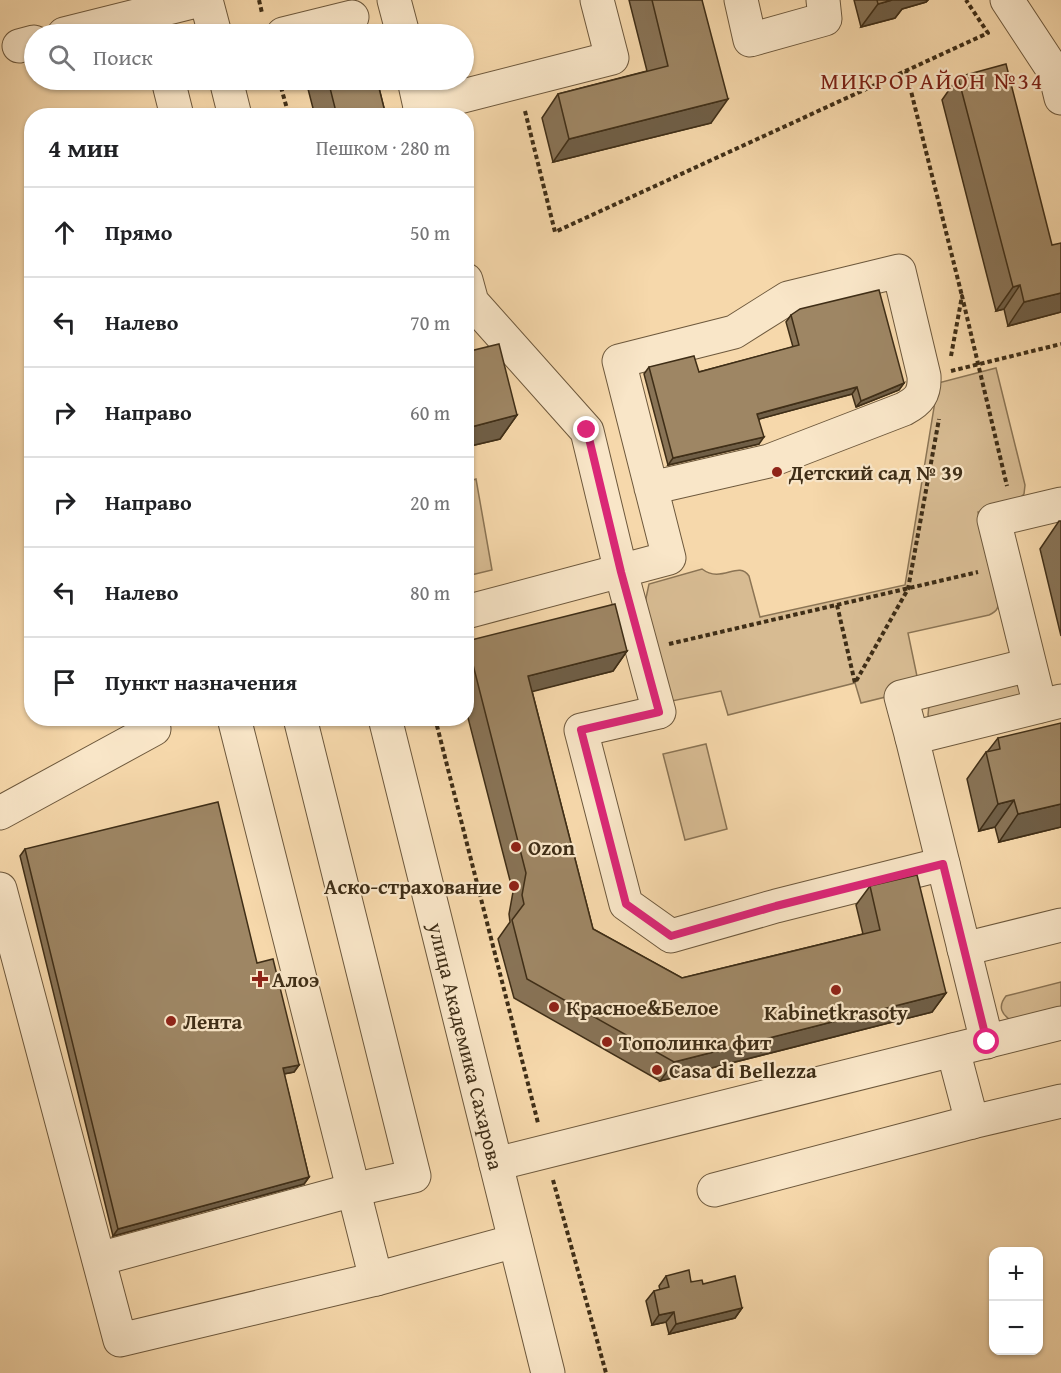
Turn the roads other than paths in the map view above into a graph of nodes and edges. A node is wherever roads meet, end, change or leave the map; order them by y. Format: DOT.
graph roads {
  1 [pos="200,0"];
  2 [pos="207,0"];
  3 [pos="394,0"];
  4 [pos="597,0"];
  5 [pos="741,0"];
  6 [pos="823,0"];
  7 [pos="1007,0"];
  8 [pos="352,17"];
  9 [pos="154,24"];
  10 [pos="213,24"];
  11 [pos="324,24"];
  12 [pos="400,24"];
  13 [pos="474,88"];
  14 [pos="170,90"];
  15 [pos="228,90"];
  16 [pos="465,90"];
  17 [pos="1061,98"];
  18 [pos="419,100"];
  19 [pos="175,108"];
  20 [pos="233,108"];
  21 [pos="474,304"];
  22 [pos="651,488"];
  23 [pos="1061,504"];
  24 [pos="621,572"];
  25 [pos="474,610"];
  26 [pos="1029,665"];
  27 [pos="1050,704"];
  28 [pos="236,726"];
  29 [pos="302,726"];
  30 [pos="387,726"];
  31 [pos="154,729"];
  32 [pos="912,738"];
  33 [pos="0,813"];
  34 [pos="943,864"];
  35 [pos="0,889"];
  36 [pos="1061,925"];
  37 [pos="964,949"];
  38 [pos="1061,1023"];
  39 [pos="987,1042"];
  40 [pos="953,1050"];
  41 [pos="1061,1101"];
  42 [pos="972,1122"];
  43 [pos="496,1164"];
  44 [pos="353,1190"];
  45 [pos="714,1190"];
  46 [pos="515,1241"];
  47 [pos="99,1259"];
  48 [pos="375,1279"];
  49 [pos="548,1373"];
  1 -- 9 [label="street"];
  2 -- 10 [label="street"];
  3 -- 12 [label="street"];
  4 -- 13 [label="street"];
  5 -- 6 [label="street"];
  7 -- 17 [label="street"];
  8 -- 11 [label="street"];
  14 -- 19 [label="street"];
  15 -- 20 [label="street"];
  16 -- 18 [label="street"];
  21 -- 24 [label="street"];
  22 -- 22 [label="street"];
  22 -- 24 [label="street"];
  23 -- 26 [label="street"];
  24 -- 25 [label="street"];
  24 -- 34 [label="street"];
  26 -- 27 [label="street"];
  26 -- 32 [label="street"];
  27 -- 32 [label="street"];
  28 -- 44 [label="street"];
  29 -- 44 [label="street"];
  30 -- 43 [label="street, улица Академика Сахарова"];
  31 -- 33 [label="street"];
  32 -- 34 [label="street"];
  34 -- 37 [label="street"];
  35 -- 47 [label="street"];
  36 -- 37 [label="street"];
  37 -- 39 [label="street"];
  38 -- 39 [label="street"];
  39 -- 40 [label="street"];
  40 -- 42 [label="street"];
  40 -- 43 [label="street"];
  41 -- 42 [label="street"];
  42 -- 45 [label="street"];
  43 -- 46 [label="street, улица Академика Сахарова"];
  44 -- 47 [label="street"];
  44 -- 48 [label="street"];
  46 -- 48 [label="street"];
  46 -- 49 [label="street, улица Академика Сахарова"];
  47 -- 48 [label="street"];
}
